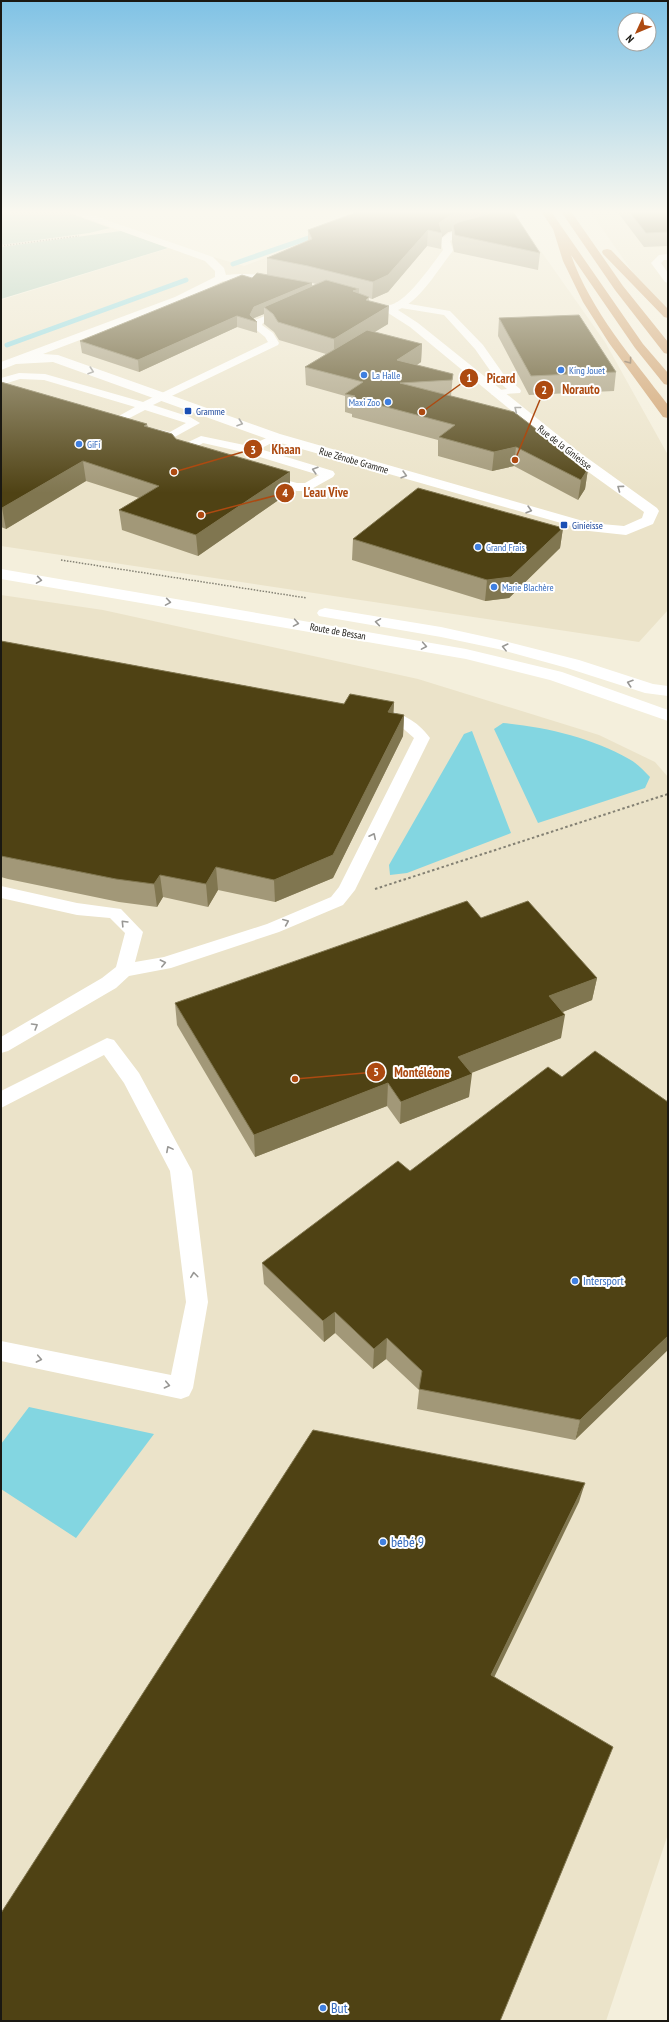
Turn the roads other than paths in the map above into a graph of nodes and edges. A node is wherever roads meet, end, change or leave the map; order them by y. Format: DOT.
graph roads {
  1 [pos="165,304"];
  2 [pos="299,304"];
  3 [pos="381,304"];
  4 [pos="401,304"];
  5 [pos="590,304"];
  6 [pos="610,304"];
  7 [pos="632,304"];
  8 [pos="659,304"];
  9 [pos="394,307"];
  10 [pos="668,314"];
  11 [pos="132,317"];
  12 [pos="668,350"];
  13 [pos="54,358"];
  14 [pos="15,361"];
  15 [pos="1,366"];
  16 [pos="668,381"];
  17 [pos="1,382"];
  18 [pos="1,386"];
  19 [pos="16,391"];
  20 [pos="496,393"];
  21 [pos="162,396"];
  22 [pos="144,406"];
  23 [pos="89,412"];
  24 [pos="668,414"];
  25 [pos="118,421"];
  26 [pos="274,436"];
  27 [pos="250,450"];
  28 [pos="204,461"];
  29 [pos="254,475"];
  30 [pos="652,511"];
  31 [pos="1,560"];
  32 [pos="1,574"];
  33 [pos="668,692"];
  34 [pos="366,711"];
  35 [pos="668,716"];
  36 [pos="1,892"];
  37 [pos="124,970"];
  38 [pos="1,1046"];
  39 [pos="1,1100"];
  40 [pos="1,1351"];
  1 -- 11 [label="street"];
  2 -- 21 [label="lane"];
  3 -- 9 [label="street, Rue de la Ginieisse"];
  4 -- 9 [label="street"];
  5 -- 24 [label="highway, one-way"];
  6 -- 16 [label="highway"];
  7 -- 12 [label="highway"];
  8 -- 10 [label="highway"];
  9 -- 20 [label="street, Rue de la Ginieisse"];
  9 -- 20 [label="lane"];
  11 -- 13 [label="street"];
  11 -- 14 [label="street"];
  13 -- 14 [label="street"];
  13 -- 21 [label="street, Rue Zénobe Gramme, one-way"];
  14 -- 15 [label="street"];
  17 -- 22 [label="lane"];
  18 -- 19 [label="lane"];
  30 -- 20 [label="street, Rue de la Ginieisse, one-way"];
  21 -- 22 [label="lane"];
  21 -- 26 [label="street, Rue Zénobe Gramme, one-way"];
  22 -- 25 [label="lane"];
  22 -- 25 [label="lane"];
  23 -- 25 [label="lane"];
  26 -- 27 [label="lane"];
  26 -- 30 [label="street, Rue Zénobe Gramme, one-way"];
  27 -- 28 [label="lane"];
  29 -- 27 [label="lane, one-way"];
  33 -- 31 [label="street, Route de Bessan, one-way"];
  32 -- 35 [label="street, Route de Bessan, one-way"];
  37 -- 34 [label="lane, one-way"];
  37 -- 36 [label="lane, one-way"];
  38 -- 37 [label="lane, one-way"];
  40 -- 39 [label="lane, one-way"];
}
